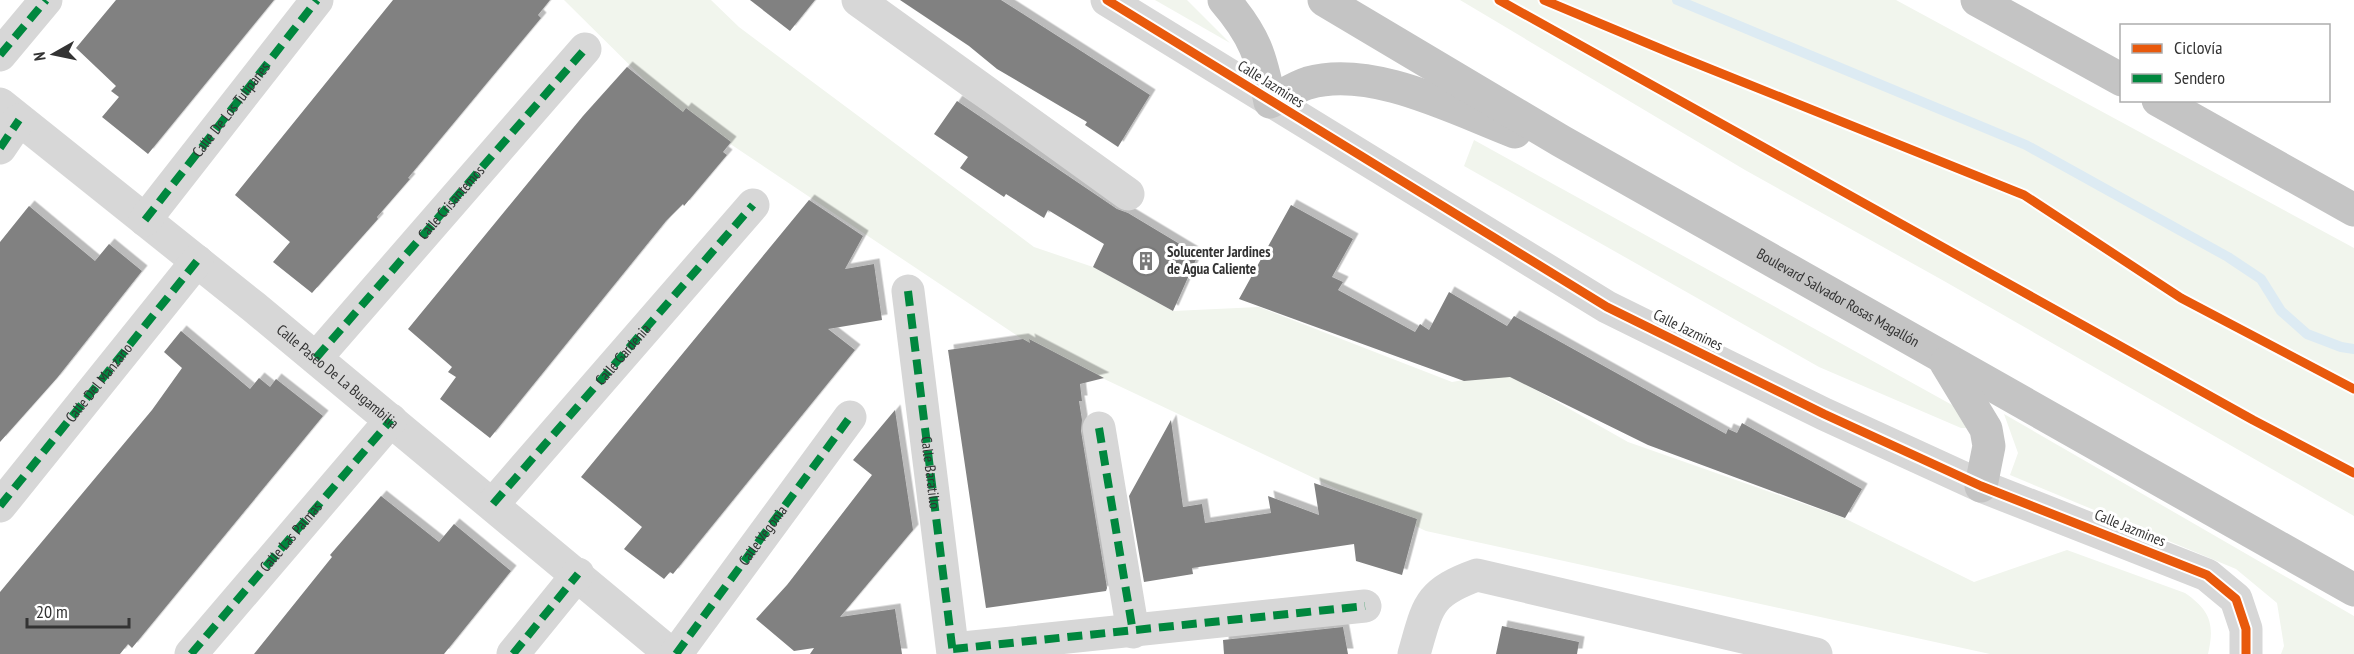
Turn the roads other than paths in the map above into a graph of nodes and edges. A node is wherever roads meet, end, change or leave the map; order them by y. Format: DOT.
graph roads {
  1 [pos="46,0"];
  2 [pos="317,0"];
  3 [pos="858,0"];
  4 [pos="1107,0"];
  5 [pos="1224,0"];
  6 [pos="1324,0"];
  7 [pos="1977,0"];
  8 [pos="585,49"];
  9 [pos="0,56"];
  10 [pos="2120,79"];
  11 [pos="1270,102"];
  12 [pos="2162,102"];
  13 [pos="9,112"];
  14 [pos="0,148"];
  15 [pos="1604,165"];
  16 [pos="1128,194"];
  17 [pos="753,205"];
  18 [pos="2354,210"];
  19 [pos="145,220"];
  20 [pos="197,261"];
  21 [pos="908,291"];
  22 [pos="316,358"];
  23 [pos="1943,359"];
  24 [pos="850,417"];
  25 [pos="391,420"];
  26 [pos="1099,428"];
  27 [pos="1981,486"];
  28 [pos="493,504"];
  29 [pos="0,506"];
  30 [pos="578,574"];
  31 [pos="2354,590"];
  32 [pos="1365,606"];
  33 [pos="1133,632"];
  34 [pos="953,651"];
  35 [pos="191,654"];
  36 [pos="513,654"];
  37 [pos="671,654"];
  38 [pos="676,654"];
  39 [pos="1414,654"];
  40 [pos="1816,654"];
  41 [pos="2246,654"];
  1 -- 9 [label="street"];
  2 -- 19 [label="street, Calle De Los Tulipanes"];
  3 -- 16 [label="street"];
  4 -- 11 [label="street, Calle Jazmines"];
  5 -- 11 [label="highway"];
  6 -- 15 [label="highway, Boulevard Salvador Rosas Magallón"];
  7 -- 10 [label="highway"];
  8 -- 22 [label="street, Calle Crisantemos"];
  11 -- 15 [label="highway"];
  11 -- 27 [label="street, Calle Jazmines"];
  12 -- 18 [label="highway"];
  13 -- 14 [label="street"];
  13 -- 19 [label="street, Calle Paseo De La Bugambilia"];
  15 -- 23 [label="highway, Boulevard Salvador Rosas Magallón"];
  17 -- 28 [label="street, Calle Gardenia"];
  19 -- 20 [label="street, Calle Paseo De La Bugambilia"];
  20 -- 22 [label="street, Calle Paseo De La Bugambilia"];
  20 -- 29 [label="street, Calle Del Manzano"];
  21 -- 34 [label="street, Calle Baratillo"];
  22 -- 25 [label="street, Calle Paseo De La Bugambilia"];
  23 -- 27 [label="highway"];
  23 -- 31 [label="highway, Boulevard Salvador Rosas Magallón"];
  24 -- 38 [label="street, Calle Vegonia"];
  25 -- 28 [label="street, Calle Paseo De La Bugambilia"];
  25 -- 35 [label="street, Calle Las Palmas"];
  26 -- 33 [label="street"];
  27 -- 41 [label="street, Calle Jazmines"];
  28 -- 30 [label="street, Calle Paseo De La Bugambilia"];
  30 -- 36 [label="street"];
  30 -- 37 [label="street, Calle Paseo De La Bugambilia"];
  32 -- 33 [label="street"];
  33 -- 34 [label="street"];
  39 -- 40 [label="street"];
}
